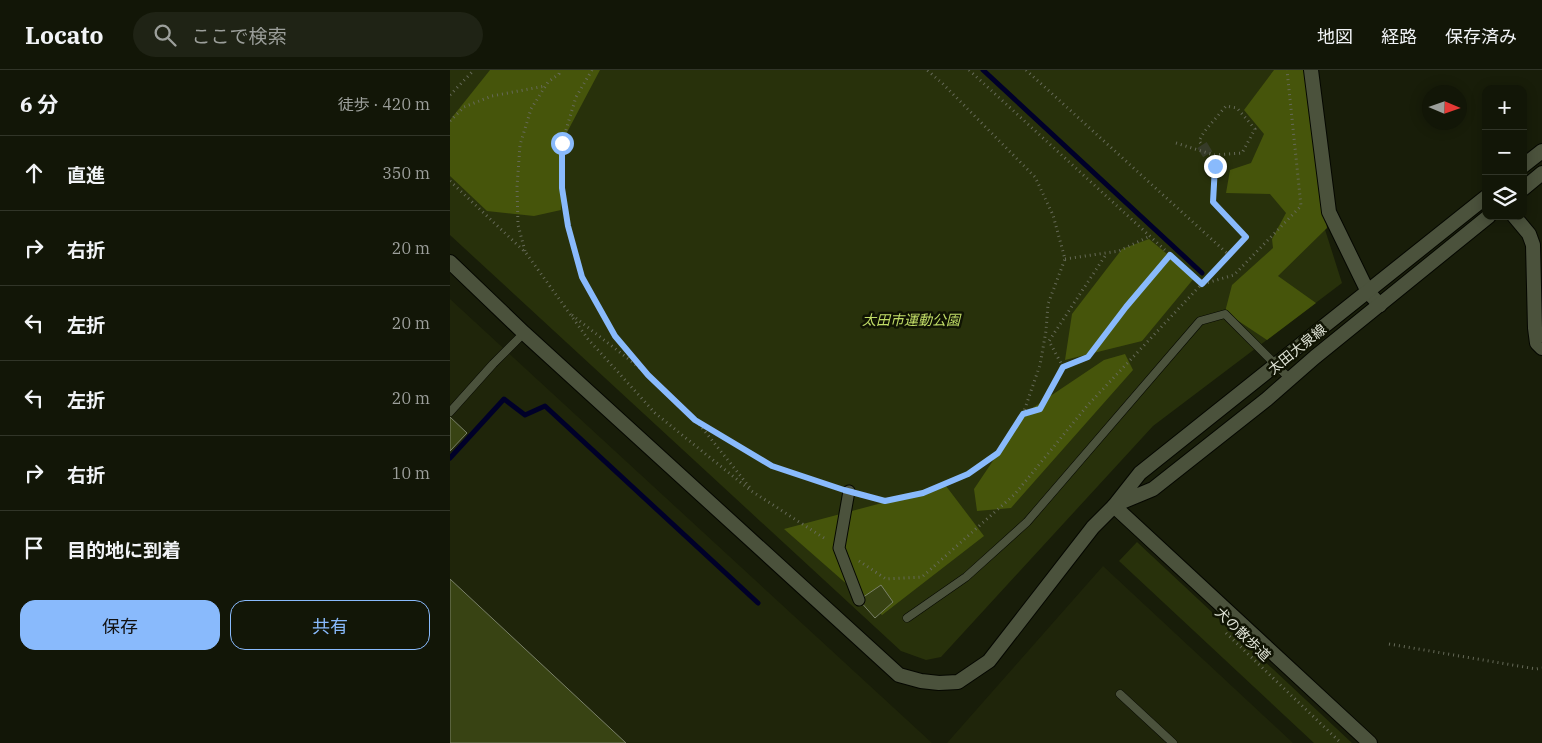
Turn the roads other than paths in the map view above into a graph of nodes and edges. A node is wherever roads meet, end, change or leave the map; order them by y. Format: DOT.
graph roads {
  1 [pos="1311,70"];
  2 [pos="1542,151"];
  3 [pos="1527,163"];
  4 [pos="1542,173"];
  5 [pos="1527,185"];
  6 [pos="1482,200"];
  7 [pos="1485,220"];
  8 [pos="1517,220"];
  9 [pos="450,262"];
  10 [pos="1538,264"];
  11 [pos="1368,292"];
  12 [pos="1380,305"];
  13 [pos="524,333"];
  14 [pos="1542,348"];
  15 [pos="1276,365"];
  16 [pos="1290,379"];
  17 [pos="450,412"];
  18 [pos="849,491"];
  19 [pos="1114,506"];
  20 [pos="859,600"];
  21 [pos="907,618"];
  22 [pos="1120,694"];
  23 [pos="1173,743"];
  24 [pos="1370,743"];
  1 -- 11 [label="main road"];
  2 -- 3 [label="main road"];
  4 -- 5 [label="main road"];
  6 -- 11 [label="main road, 太田大泉線"];
  7 -- 12 [label="main road, 太田大泉線"];
  8 -- 10 [label="main road"];
  9 -- 13 [label="main road"];
  10 -- 14 [label="main road"];
  11 -- 12 [label="main road"];
  11 -- 15 [label="main road, 太田大泉線"];
  12 -- 16 [label="main road, 太田大泉線"];
  13 -- 17 [label="lane"];
  13 -- 19 [label="main road"];
  15 -- 16 [label="lane"];
  15 -- 19 [label="main road, 太田大泉線"];
  15 -- 21 [label="lane"];
  16 -- 19 [label="main road, 太田大泉線"];
  18 -- 20 [label="street"];
  19 -- 24 [label="main road"];
  22 -- 23 [label="lane"];
}
